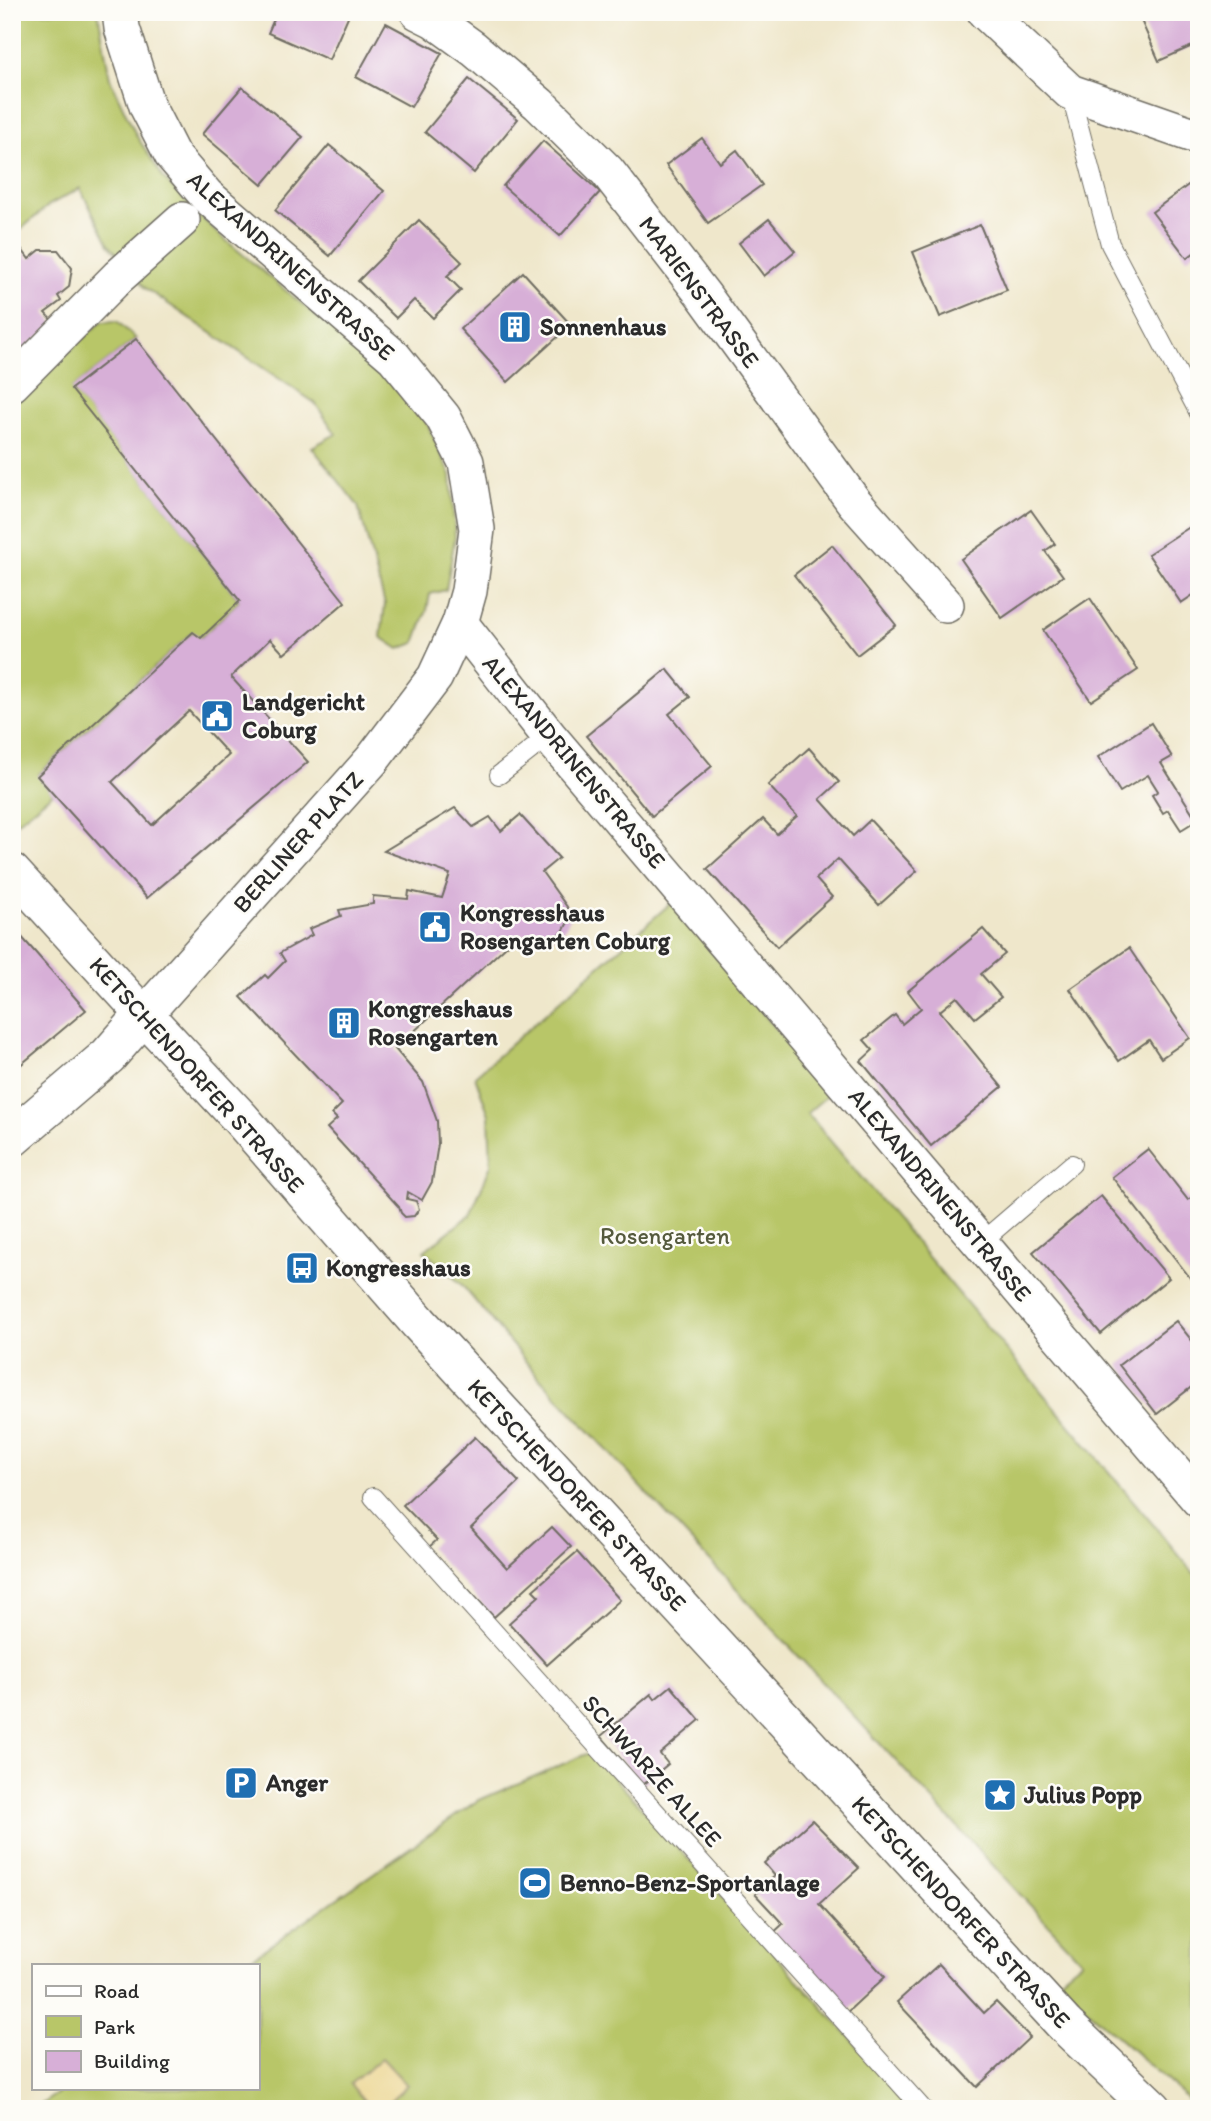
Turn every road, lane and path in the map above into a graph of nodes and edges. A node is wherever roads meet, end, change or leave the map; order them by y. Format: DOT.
graph roads {
  1 [pos="120,12"];
  2 [pos="418,12"];
  3 [pos="985,12"];
  4 [pos="1070,92"];
  5 [pos="1199,136"];
  6 [pos="182,220"];
  7 [pos="12,384"];
  8 [pos="1199,414"];
  9 [pos="946,605"];
  10 [pos="460,623"];
  11 [pos="549,736"];
  12 [pos="499,775"];
  13 [pos="12,871"];
  14 [pos="144,1015"];
  15 [pos="17,1126"];
  16 [pos="1072,1164"];
  17 [pos="980,1243"];
  18 [pos="373,1497"];
  19 [pos="1199,1500"];
  20 [pos="923,2109"];
  21 [pos="1153,2109"];
  1 -- 10 [label="street, ALEXANDRINENSTRASSE"];
  2 -- 9 [label="street, MARIENSTRASSE"];
  3 -- 4 [label="street"];
  4 -- 5 [label="street"];
  4 -- 8 [label="lane"];
  6 -- 7 [label="street"];
  10 -- 11 [label="street, ALEXANDRINENSTRASSE"];
  10 -- 14 [label="street, BERLINER PLATZ"];
  11 -- 12 [label="lane"];
  11 -- 17 [label="street, ALEXANDRINENSTRASSE"];
  13 -- 14 [label="street, KETSCHENDORFER STRASSE"];
  14 -- 15 [label="street"];
  14 -- 21 [label="street, KETSCHENDORFER STRASSE"];
  16 -- 17 [label="lane"];
  17 -- 19 [label="street, ALEXANDRINENSTRASSE"];
  18 -- 20 [label="lane, SCHWARZE ALLEE"];
}
